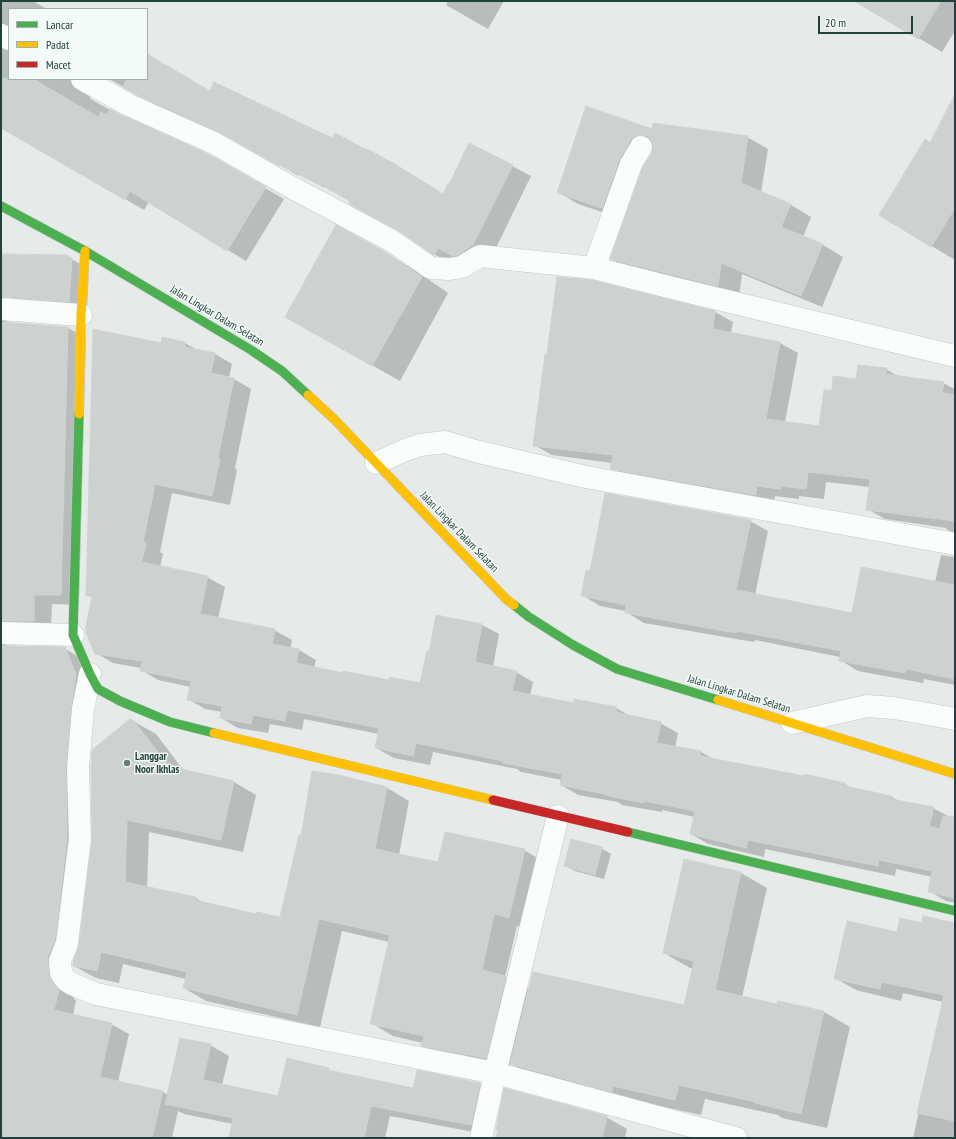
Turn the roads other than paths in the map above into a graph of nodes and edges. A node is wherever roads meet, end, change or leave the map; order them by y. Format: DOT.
graph roads {
  1 [pos="84,80"];
  2 [pos="641,147"];
  3 [pos="1,206"];
  4 [pos="85,251"];
  5 [pos="594,268"];
  6 [pos="1,309"];
  7 [pos="81,315"];
  8 [pos="955,356"];
  9 [pos="376,463"];
  10 [pos="955,544"];
  11 [pos="1,633"];
  12 [pos="73,635"];
  13 [pos="90,674"];
  14 [pos="955,719"];
  15 [pos="792,723"];
  16 [pos="955,774"];
  17 [pos="558,816"];
  18 [pos="955,911"];
  19 [pos="495,1073"];
  20 [pos="481,1138"];
  21 [pos="736,1138"];
  1 -- 5 [label="street"];
  2 -- 5 [label="street"];
  3 -- 4 [label="street, Jalan Lingkar Dalam Selatan"];
  4 -- 7 [label="street"];
  4 -- 9 [label="street, Jalan Lingkar Dalam Selatan"];
  5 -- 8 [label="street"];
  6 -- 7 [label="street"];
  7 -- 12 [label="street"];
  9 -- 10 [label="street"];
  9 -- 15 [label="street, Jalan Lingkar Dalam Selatan"];
  11 -- 12 [label="street"];
  12 -- 13 [label="street"];
  13 -- 17 [label="street"];
  13 -- 19 [label="street"];
  14 -- 15 [label="street"];
  15 -- 16 [label="street, Jalan Lingkar Dalam Selatan"];
  17 -- 18 [label="street"];
  17 -- 19 [label="street"];
  19 -- 20 [label="street"];
  19 -- 21 [label="street"];
}
